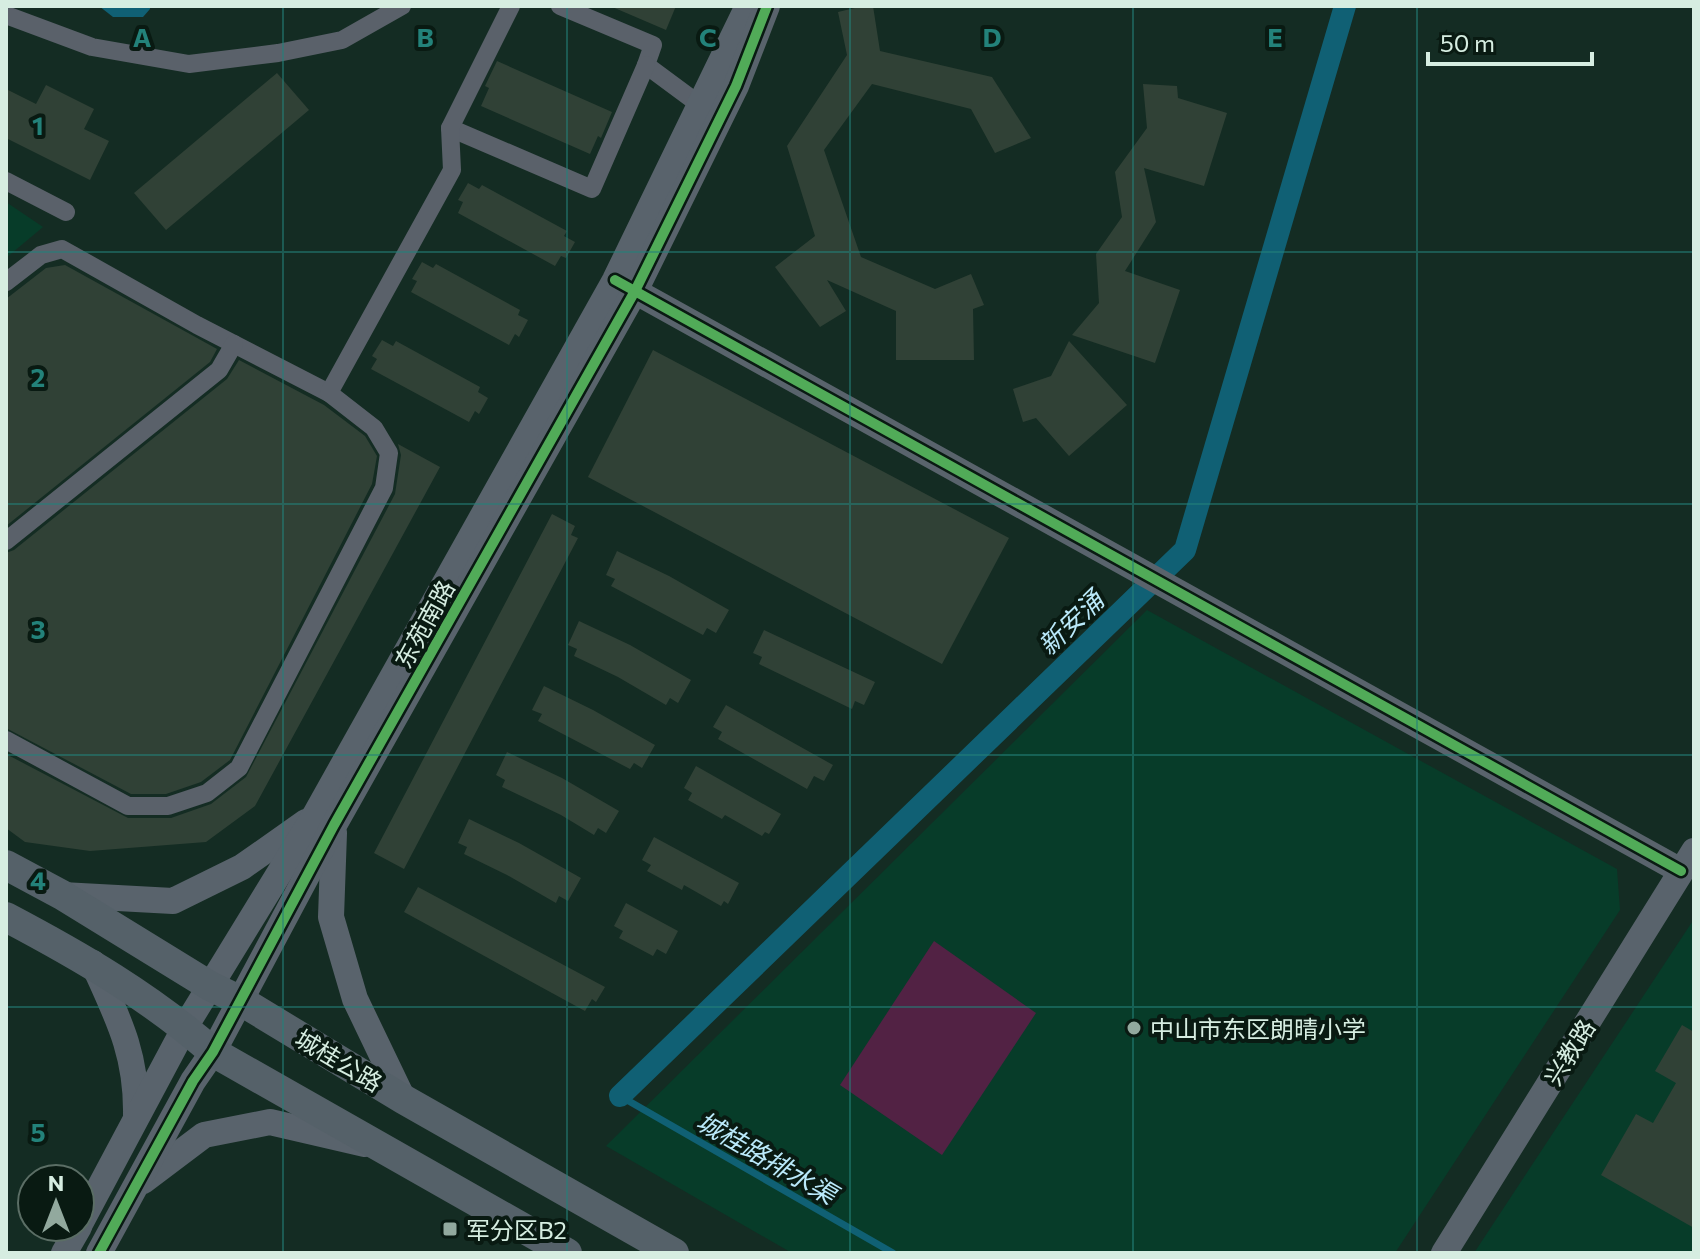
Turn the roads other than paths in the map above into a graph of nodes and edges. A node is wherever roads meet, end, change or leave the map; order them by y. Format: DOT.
graph roads {
  1 [pos="402,6"];
  2 [pos="511,6"];
  3 [pos="560,6"];
  4 [pos="748,6"];
  5 [pos="767,6"];
  6 [pos="6,15"];
  7 [pos="646,65"];
  8 [pos="700,105"];
  9 [pos="450,128"];
  10 [pos="6,181"];
  11 [pos="66,212"];
  12 [pos="6,282"];
  13 [pos="625,286"];
  14 [pos="234,344"];
  15 [pos="329,393"];
  16 [pos="6,541"];
  17 [pos="6,740"];
  18 [pos="325,820"];
  19 [pos="1687,861"];
  20 [pos="6,865"];
  21 [pos="62,895"];
  22 [pos="6,917"];
  23 [pos="93,963"];
  24 [pos="210,986"];
  25 [pos="241,1001"];
  26 [pos="185,1027"];
  27 [pos="213,1052"];
  28 [pos="403,1099"];
  29 [pos="136,1122"];
  30 [pos="384,1149"];
  31 [pos="134,1188"];
  32 [pos="96,1195"];
  33 [pos="99,1253"];
  34 [pos="567,1253"];
  35 [pos="674,1253"];
  36 [pos="1444,1253"];
  1 -- 6 [label="street"];
  2 -- 9 [label="street"];
  3 -- 7 [label="street"];
  4 -- 8 [label="street, 东苑南路"];
  5 -- 13 [label="street, 东苑南路"];
  7 -- 8 [label="street"];
  7 -- 9 [label="street"];
  8 -- 13 [label="street, 东苑南路"];
  9 -- 15 [label="street"];
  10 -- 11 [label="street"];
  12 -- 14 [label="street"];
  13 -- 18 [label="street, 东苑南路"];
  13 -- 19 [label="street"];
  14 -- 15 [label="street"];
  14 -- 16 [label="street"];
  15 -- 17 [label="street"];
  18 -- 21 [label="street"];
  18 -- 24 [label="street, 东苑南路"];
  18 -- 25 [label="street, 东苑南路"];
  18 -- 28 [label="street"];
  19 -- 36 [label="street, 兴教路"];
  20 -- 21 [label="main road, 城桂公路"];
  21 -- 24 [label="main road, 城桂公路"];
  22 -- 23 [label="main road"];
  23 -- 26 [label="main road"];
  23 -- 29 [label="street"];
  24 -- 25 [label="main road, 城桂公路"];
  24 -- 26 [label="street, 东苑南路"];
  25 -- 27 [label="street, 东苑南路"];
  25 -- 28 [label="main road, 城桂公路"];
  26 -- 27 [label="main road"];
  26 -- 29 [label="street, 东苑南路"];
  27 -- 30 [label="main road"];
  27 -- 31 [label="street, 东苑南路"];
  28 -- 35 [label="main road, 城桂公路"];
  29 -- 32 [label="street, 东苑南路"];
  30 -- 31 [label="street"];
  30 -- 34 [label="main road"];
  31 -- 33 [label="street, 东苑南路"];
}
